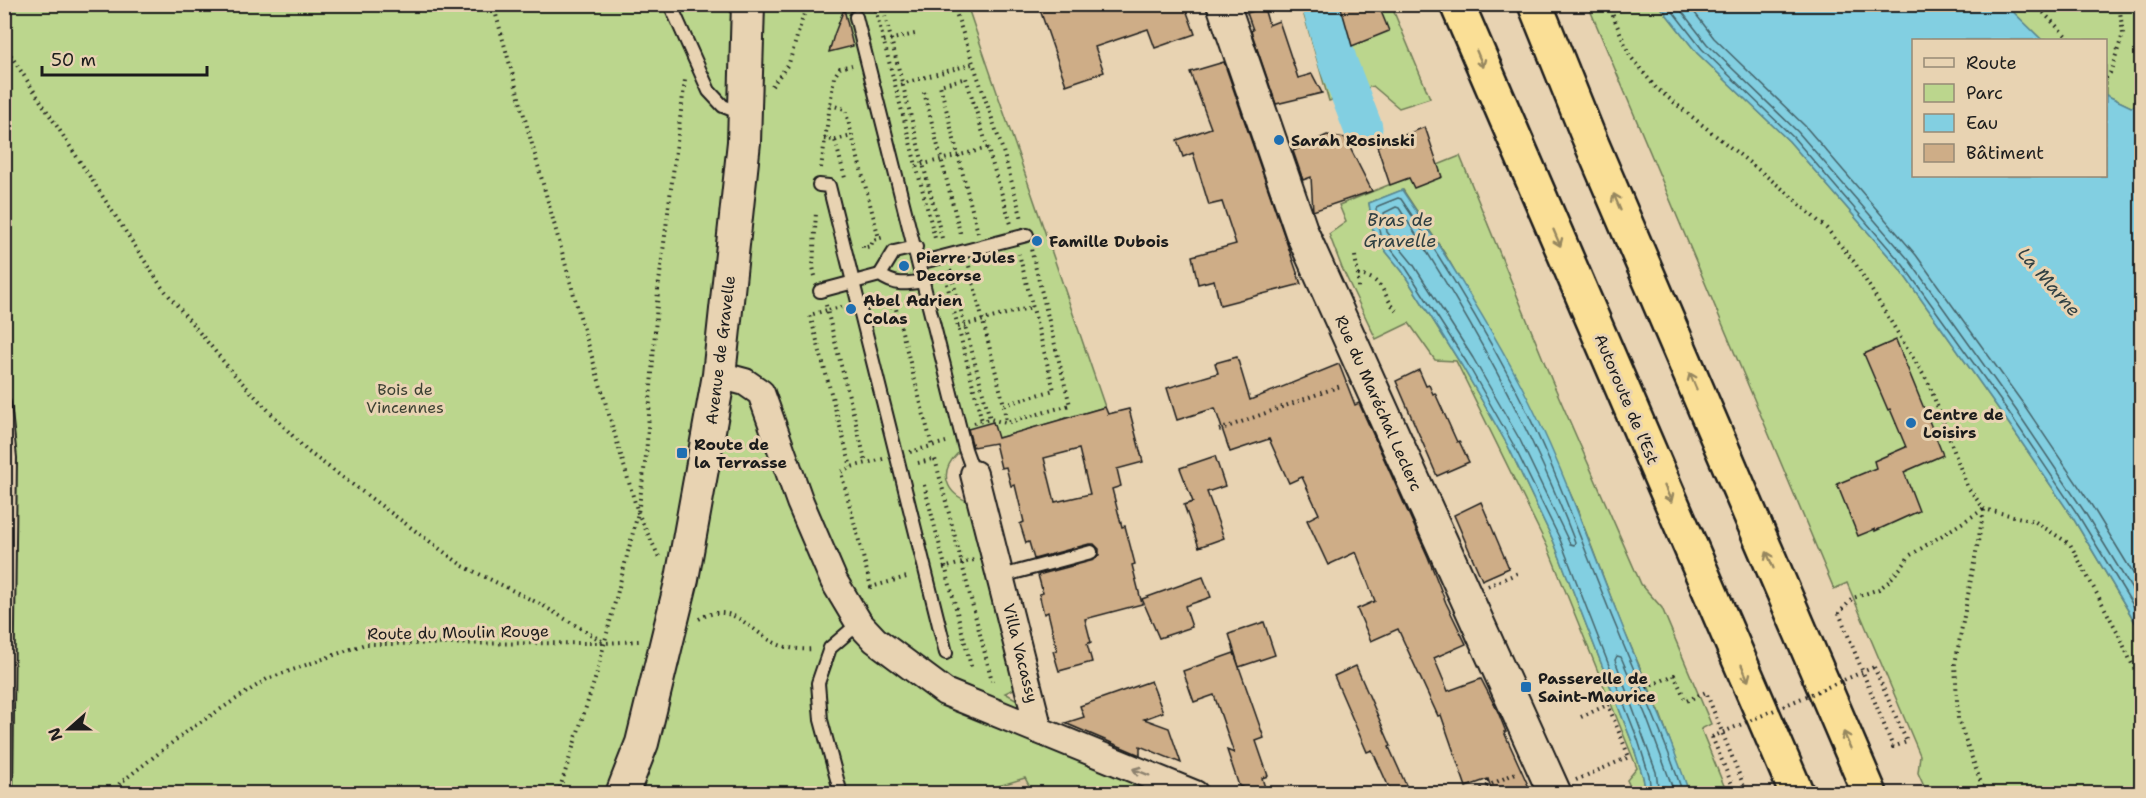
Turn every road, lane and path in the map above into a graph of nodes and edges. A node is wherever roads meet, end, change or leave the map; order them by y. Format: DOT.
graph roads {
  1 [pos="493,4"];
  2 [pos="670,4"];
  3 [pos="748,4"];
  4 [pos="807,4"];
  5 [pos="874,4"];
  6 [pos="882,4"];
  7 [pos="953,4"];
  8 [pos="1223,4"];
  9 [pos="1457,4"];
  10 [pos="1535,4"];
  11 [pos="1608,4"];
  12 [pos="2036,4"];
  13 [pos="2119,4"];
  14 [pos="856,17"];
  15 [pos="915,34"];
  16 [pos="891,39"];
  17 [pos="2069,39"];
  18 [pos="884,41"];
  19 [pos="4,45"];
  20 [pos="972,64"];
  21 [pos="937,74"];
  22 [pos="2107,77"];
  23 [pos="686,78"];
  24 [pos="902,84"];
  25 [pos="895,85"];
  26 [pos="940,85"];
  27 [pos="763,86"];
  28 [pos="830,105"];
  29 [pos="745,116"];
  30 [pos="852,136"];
  31 [pos="824,139"];
  32 [pos="835,140"];
  33 [pos="988,148"];
  34 [pos="958,155"];
  35 [pos="923,164"];
  36 [pos="916,166"];
  37 [pos="846,184"];
  38 [pos="819,185"];
  39 [pos="978,233"];
  40 [pos="1021,237"];
  41 [pos="860,238"];
  42 [pos="879,238"];
  43 [pos="888,246"];
  44 [pos="916,247"];
  45 [pos="1355,256"];
  46 [pos="943,257"];
  47 [pos="920,263"];
  48 [pos="880,275"];
  49 [pos="1358,275"];
  50 [pos="924,281"];
  51 [pos="854,282"];
  52 [pos="1358,287"];
  53 [pos="820,291"];
  54 [pos="877,301"];
  55 [pos="857,303"];
  56 [pos="1032,308"];
  57 [pos="880,312"];
  58 [pos="1399,313"];
  59 [pos="965,325"];
  60 [pos="958,327"];
  61 [pos="719,375"];
  62 [pos="1367,376"];
  63 [pos="4,404"];
  64 [pos="1004,405"];
  65 [pos="990,419"];
  66 [pos="982,421"];
  67 [pos="960,426"];
  68 [pos="1220,430"];
  69 [pos="932,446"];
  70 [pos="915,451"];
  71 [pos="866,463"];
  72 [pos="918,463"];
  73 [pos="841,472"];
  74 [pos="974,474"];
  75 [pos="1984,509"];
  76 [pos="638,513"];
  77 [pos="1091,552"];
  78 [pos="663,566"];
  79 [pos="1518,573"];
  80 [pos="1002,576"];
  81 [pos="871,586"];
  82 [pos="1487,586"];
  83 [pos="859,623"];
  84 [pos="669,636"];
  85 [pos="605,643"];
  86 [pos="830,648"];
  87 [pos="946,653"];
  88 [pos="972,670"];
  89 [pos="992,681"];
  90 [pos="2142,686"];
  91 [pos="1608,705"];
  92 [pos="1581,717"];
  93 [pos="1039,730"];
  94 [pos="1550,782"];
  95 [pos="6,794"];
  96 [pos="112,794"];
  97 [pos="558,794"];
  98 [pos="622,794"];
  99 [pos="841,794"];
  100 [pos="1195,794"];
  101 [pos="1470,794"];
  102 [pos="1736,794"];
  103 [pos="1748,794"];
  104 [pos="1797,794"];
  105 [pos="1870,794"];
  106 [pos="1985,794"];
  1 -- 76 [label="path"];
  2 -- 29 [label="lane"];
  3 -- 29 [label="street, Avenue de Gravelle"];
  4 -- 27 [label="path"];
  5 -- 18 [label="path"];
  6 -- 16 [label="path"];
  7 -- 20 [label="path"];
  8 -- 62 [label="street, Rue du Maréchal Leclerc"];
  9 -- 104 [label="highway, Autoroute de l’Est, one-way"];
  105 -- 10 [label="highway, one-way"];
  11 -- 75 [label="path"];
  12 -- 17 [label="path"];
  13 -- 22 [label="path"];
  14 -- 44 [label="lane"];
  15 -- 16 [label="path"];
  16 -- 18 [label="path"];
  16 -- 24 [label="path"];
  18 -- 25 [label="path"];
  19 -- 85 [label="path"];
  20 -- 21 [label="path"];
  20 -- 40 [label="path"];
  21 -- 24 [label="path"];
  21 -- 26 [label="path"];
  23 -- 76 [label="path"];
  24 -- 25 [label="path"];
  24 -- 35 [label="path"];
  25 -- 36 [label="path"];
  26 -- 33 [label="path"];
  26 -- 34 [label="path"];
  28 -- 30 [label="path"];
  29 -- 61 [label="street, Avenue de Gravelle"];
  30 -- 32 [label="path"];
  30 -- 42 [label="path"];
  31 -- 32 [label="path"];
  32 -- 37 [label="path"];
  33 -- 34 [label="path"];
  33 -- 40 [label="path"];
  34 -- 35 [label="path"];
  34 -- 39 [label="path"];
  35 -- 36 [label="path"];
  35 -- 46 [label="path"];
  36 -- 46 [label="path"];
  38 -- 51 [label="lane"];
  40 -- 46 [label="lane"];
  40 -- 56 [label="path"];
  40 -- 65 [label="path"];
  41 -- 42 [label="path"];
  42 -- 43 [label="path"];
  44 -- 47 [label="lane"];
  44 -- 48 [label="lane"];
  45 -- 49 [label="path"];
  46 -- 47 [label="lane"];
  46 -- 59 [label="path"];
  46 -- 60 [label="path"];
  47 -- 50 [label="lane"];
  48 -- 50 [label="lane"];
  48 -- 51 [label="lane"];
  49 -- 52 [label="path"];
  49 -- 58 [label="path"];
  50 -- 67 [label="lane"];
  51 -- 53 [label="lane"];
  51 -- 55 [label="lane"];
  54 -- 55 [label="path"];
  54 -- 57 [label="path"];
  54 -- 69 [label="path"];
  55 -- 71 [label="path"];
  55 -- 87 [label="lane"];
  56 -- 59 [label="path"];
  56 -- 64 [label="path"];
  59 -- 60 [label="path"];
  59 -- 65 [label="path"];
  60 -- 66 [label="path"];
  61 -- 83 [label="street"];
  61 -- 84 [label="street, Avenue de Gravelle"];
  62 -- 68 [label="path"];
  62 -- 94 [label="street, Rue du Maréchal Leclerc"];
  63 -- 95 [label="lane"];
  65 -- 66 [label="path"];
  66 -- 67 [label="path"];
  67 -- 74 [label="lane"];
  70 -- 72 [label="path"];
  72 -- 88 [label="path"];
  72 -- 89 [label="path"];
  73 -- 81 [label="path"];
  74 -- 80 [label="street, Villa Vacassy"];
  75 -- 90 [label="path"];
  75 -- 102 [label="path, bridge"];
  75 -- 106 [label="path"];
  76 -- 78 [label="path"];
  76 -- 85 [label="path"];
  77 -- 80 [label="lane"];
  79 -- 82 [label="path"];
  80 -- 93 [label="street, Villa Vacassy"];
  83 -- 86 [label="lane"];
  83 -- 93 [label="street"];
  84 -- 85 [label="path, Route du Moulin Rouge"];
  84 -- 86 [label="path, Route du Moulin Rouge"];
  84 -- 98 [label="street, Avenue de Gravelle"];
  85 -- 96 [label="path, Route du Moulin Rouge"];
  85 -- 97 [label="path"];
  86 -- 99 [label="lane"];
  91 -- 92 [label="path"];
  91 -- 94 [label="path"];
  91 -- 103 [label="path"];
  100 -- 93 [label="street, one-way"];
  94 -- 101 [label="path"];
}
